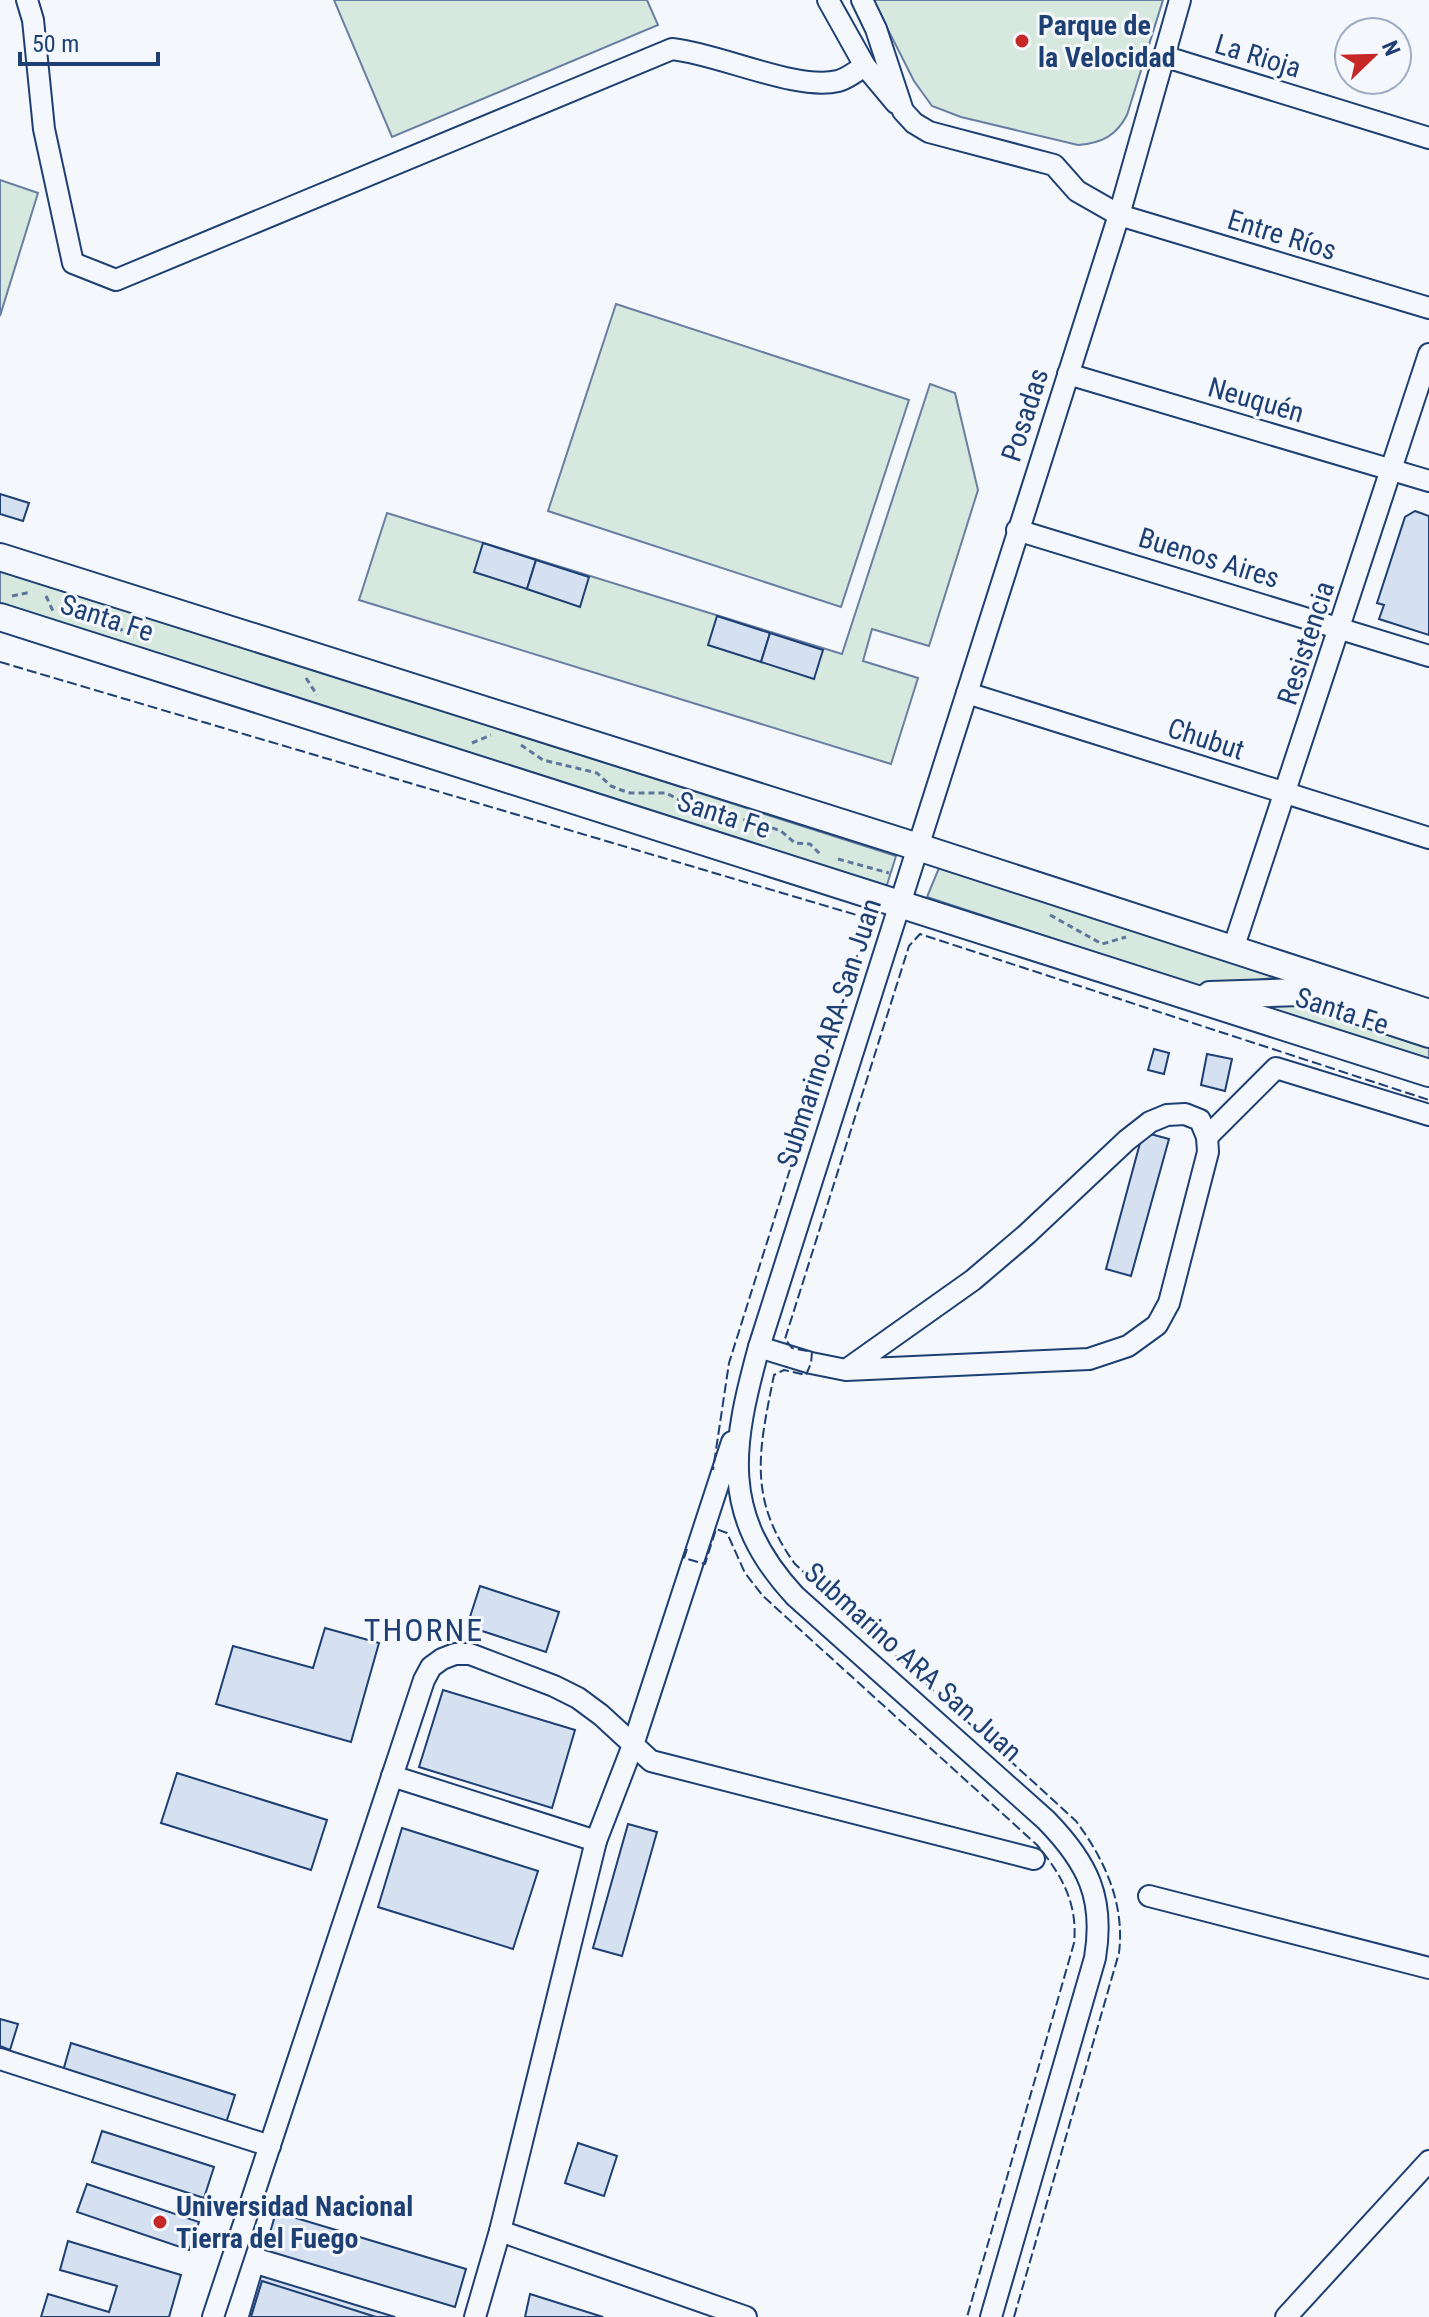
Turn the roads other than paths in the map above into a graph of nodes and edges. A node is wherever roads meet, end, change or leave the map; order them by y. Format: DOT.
graph roads {
  1 [pos="27,0"];
  2 [pos="828,0"];
  3 [pos="862,0"];
  4 [pos="1180,0"];
  5 [pos="1163,56"];
  6 [pos="865,66"];
  7 [pos="903,111"];
  8 [pos="1429,138"];
  9 [pos="1119,215"];
  10 [pos="1429,308"];
  11 [pos="1429,354"];
  12 [pos="1068,374"];
  13 [pos="1390,469"];
  14 [pos="1429,481"];
  15 [pos="1017,530"];
  16 [pos="0,557"];
  17 [pos="3,607"];
  18 [pos="1341,627"];
  19 [pos="1429,656"];
  20 [pos="967,693"];
  21 [pos="1285,793"];
  22 [pos="1429,838"];
  23 [pos="918,847"];
  24 [pos="899,904"];
  25 [pos="1233,949"];
  26 [pos="1190,996"];
  27 [pos="1429,1013"];
  28 [pos="1429,1034"];
  29 [pos="1429,1073"];
  30 [pos="1429,1115"];
  31 [pos="1207,1137"];
  32 [pos="759,1347"];
  33 [pos="846,1370"];
  34 [pos="741,1411"];
  35 [pos="633,1745"];
  36 [pos="392,1776"];
  37 [pos="596,1841"];
  38 [pos="1034,1859"];
  39 [pos="1149,1896"];
  40 [pos="1429,1968"];
  41 [pos="0,2059"];
  42 [pos="270,2146"];
  43 [pos="1429,2161"];
  44 [pos="500,2231"];
  45 [pos="213,2317"];
  46 [pos="475,2317"];
  47 [pos="746,2317"];
  48 [pos="991,2317"];
  49 [pos="1286,2317"];
  1 -- 6 [label="street"];
  2 -- 6 [label="street, Entre Ríos"];
  3 -- 7 [label="street"];
  4 -- 5 [label="street, Posadas"];
  5 -- 8 [label="street, La Rioja"];
  5 -- 9 [label="street, Posadas"];
  6 -- 7 [label="street, Entre Ríos"];
  7 -- 9 [label="street, Entre Ríos"];
  9 -- 10 [label="street, Entre Ríos"];
  9 -- 12 [label="street, Posadas"];
  11 -- 13 [label="street, Resistencia"];
  12 -- 13 [label="street, Neuquén"];
  12 -- 15 [label="street, Posadas"];
  13 -- 14 [label="street, Neuquén"];
  13 -- 18 [label="street, Resistencia"];
  15 -- 18 [label="street, Buenos Aires"];
  15 -- 20 [label="street, Posadas"];
  16 -- 23 [label="main road, Santa Fe"];
  17 -- 24 [label="main road, Santa Fe"];
  18 -- 19 [label="street, Buenos Aires"];
  18 -- 21 [label="street, Resistencia"];
  20 -- 21 [label="street, Chubut"];
  20 -- 23 [label="street, Posadas"];
  21 -- 22 [label="street, Chubut"];
  21 -- 25 [label="street, Resistencia"];
  23 -- 24 [label="street, Submarino ARA San Juan"];
  23 -- 25 [label="main road, Santa Fe"];
  24 -- 26 [label="main road, Santa Fe"];
  24 -- 32 [label="street, Submarino ARA San Juan"];
  25 -- 27 [label="main road, Santa Fe"];
  26 -- 28 [label="main road"];
  26 -- 29 [label="main road, Santa Fe"];
  30 -- 31 [label="street"];
  31 -- 33 [label="street"];
  31 -- 33 [label="street"];
  32 -- 33 [label="street"];
  32 -- 34 [label="street, Submarino ARA San Juan"];
  34 -- 35 [label="street"];
  34 -- 48 [label="street, Submarino ARA San Juan"];
  35 -- 36 [label="street"];
  35 -- 37 [label="street"];
  35 -- 38 [label="street"];
  36 -- 37 [label="street"];
  36 -- 42 [label="street"];
  37 -- 44 [label="street"];
  39 -- 40 [label="street"];
  41 -- 42 [label="street"];
  42 -- 45 [label="street"];
  43 -- 49 [label="street"];
  44 -- 46 [label="street"];
  44 -- 47 [label="street"];
}
